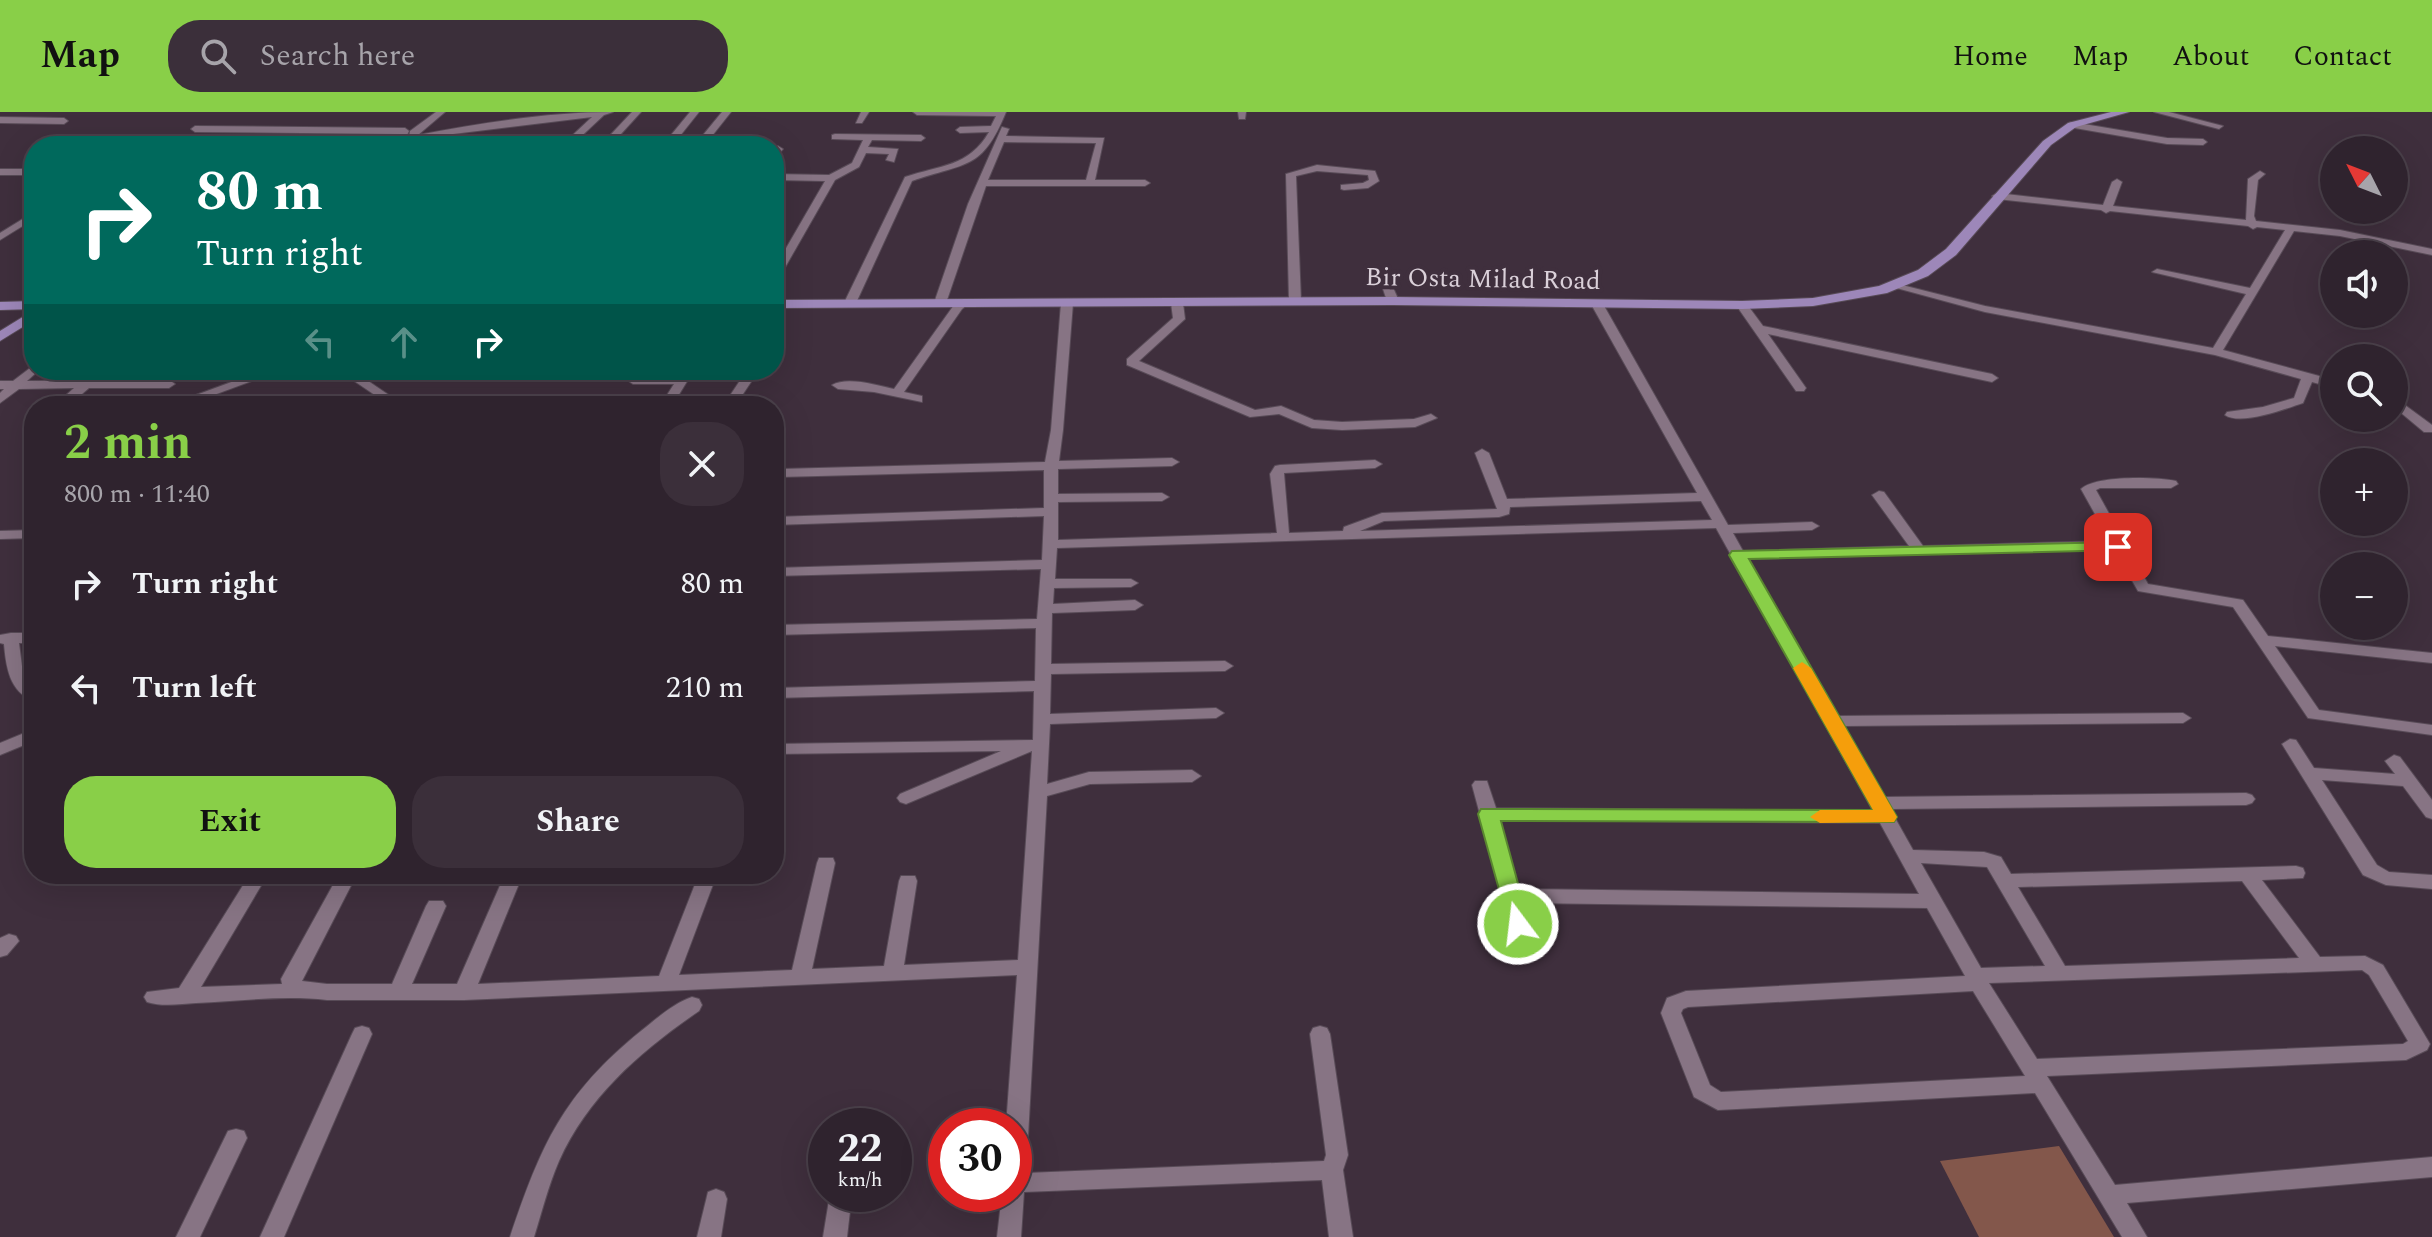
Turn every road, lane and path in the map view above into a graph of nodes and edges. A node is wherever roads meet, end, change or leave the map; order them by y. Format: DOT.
graph roads {
  1 [pos="6,112"];
  2 [pos="441,112"];
  3 [pos="609,112"];
  4 [pos="637,112"];
  5 [pos="695,112"];
  6 [pos="727,112"];
  7 [pos="865,112"];
  8 [pos="917,112"];
  9 [pos="1013,112"];
  10 [pos="2124,112"];
  11 [pos="2158,112"];
  12 [pos="601,113"];
  13 [pos="1002,113"];
  14 [pos="0,118"];
  15 [pos="64,121"];
  16 [pos="859,121"];
  17 [pos="2072,125"];
  18 [pos="2219,126"];
  19 [pos="195,129"];
  20 [pos="960,130"];
  21 [pos="998,134"];
  22 [pos="405,136"];
  23 [pos="410,136"];
  24 [pos="434,136"];
  25 [pos="577,136"];
  26 [pos="614,136"];
  27 [pos="675,136"];
  28 [pos="707,136"];
  29 [pos="837,137"];
  30 [pos="921,138"];
  31 [pos="2203,142"];
  32 [pos="865,145"];
  33 [pos="891,160"];
  34 [pos="0,172"];
  35 [pos="24,172"];
  36 [pos="2260,174"];
  37 [pos="831,178"];
  38 [pos="784,179"];
  39 [pos="1332,179"];
  40 [pos="1290,181"];
  41 [pos="2117,182"];
  42 [pos="982,183"];
  43 [pos="1090,183"];
  44 [pos="1145,183"];
  45 [pos="1344,187"];
  46 [pos="1997,196"];
  47 [pos="2106,210"];
  48 [pos="24,221"];
  49 [pos="2253,226"];
  50 [pos="2290,230"];
  51 [pos="0,237"];
  52 [pos="2430,250"];
  53 [pos="784,260"];
  54 [pos="2157,272"];
  55 [pos="1386,283"];
  56 [pos="1894,286"];
  57 [pos="2253,292"];
  58 [pos="1295,301"];
  59 [pos="1393,301"];
  60 [pos="850,303"];
  61 [pos="940,303"];
  62 [pos="964,303"];
  63 [pos="1067,303"];
  64 [pos="1177,303"];
  65 [pos="784,304"];
  66 [pos="1597,304"];
  67 [pos="24,305"];
  68 [pos="1742,305"];
  69 [pos="0,306"];
  70 [pos="18,306"];
  71 [pos="24,320"];
  72 [pos="13,327"];
  73 [pos="1759,329"];
  74 [pos="0,337"];
  75 [pos="2216,352"];
  76 [pos="2308,377"];
  77 [pos="24,378"];
  78 [pos="1992,378"];
  79 [pos="248,380"];
  80 [pos="359,380"];
  81 [pos="2320,380"];
  82 [pos="169,384"];
  83 [pos="0,385"];
  84 [pos="16,385"];
  85 [pos="85,385"];
  86 [pos="838,385"];
  87 [pos="1800,388"];
  88 [pos="898,392"];
  89 [pos="208,394"];
  90 [pos="72,396"];
  91 [pos="202,396"];
  92 [pos="211,396"];
  93 [pos="384,396"];
  94 [pos="0,399"];
  95 [pos="918,399"];
  96 [pos="2408,412"];
  97 [pos="2231,415"];
  98 [pos="1431,418"];
  99 [pos="2429,429"];
  100 [pos="1482,453"];
  101 [pos="1172,462"];
  102 [pos="1375,464"];
  103 [pos="1051,467"];
  104 [pos="784,473"];
  105 [pos="2171,484"];
  106 [pos="1879,495"];
  107 [pos="1162,497"];
  108 [pos="1704,497"];
  109 [pos="1502,503"];
  110 [pos="1051,505"];
  111 [pos="784,520"];
  112 [pos="1812,526"];
  113 [pos="1722,527"];
  114 [pos="1283,531"];
  115 [pos="24,534"];
  116 [pos="0,535"];
  117 [pos="1051,541"];
  118 [pos="2117,545"];
  119 [pos="1918,549"];
  120 [pos="1738,555"];
  121 [pos="1048,564"];
  122 [pos="784,572"];
  123 [pos="1131,583"];
  124 [pos="1047,584"];
  125 [pos="1135,605"];
  126 [pos="1044,616"];
  127 [pos="784,629"];
  128 [pos="5,639"];
  129 [pos="2264,640"];
  130 [pos="2432,658"];
  131 [pos="1225,666"];
  132 [pos="1042,677"];
  133 [pos="24,685"];
  134 [pos="784,692"];
  135 [pos="2092,702"];
  136 [pos="1216,713"];
  137 [pos="2103,717"];
  138 [pos="2183,718"];
  139 [pos="1041,719"];
  140 [pos="1832,721"];
  141 [pos="2432,730"];
  142 [pos="24,739"];
  143 [pos="2290,744"];
  144 [pos="1035,745"];
  145 [pos="784,749"];
  146 [pos="0,750"];
  147 [pos="2394,761"];
  148 [pos="2309,773"];
  149 [pos="1192,776"];
  150 [pos="1481,785"];
  151 [pos="2419,788"];
  152 [pos="1038,793"];
  153 [pos="906,798"];
  154 [pos="2246,799"];
  155 [pos="1883,810"];
  156 [pos="2432,813"];
  157 [pos="1489,814"];
  158 [pos="1909,856"];
  159 [pos="826,863"];
  160 [pos="2296,873"];
  161 [pos="2247,874"];
  162 [pos="908,881"];
  163 [pos="2006,881"];
  164 [pos="2432,882"];
  165 [pos="253,884"];
  166 [pos="343,884"];
  167 [pos="510,884"];
  168 [pos="704,884"];
  169 [pos="1510,896"];
  170 [pos="1935,901"];
  171 [pos="436,906"];
  172 [pos="1525,951"];
  173 [pos="2314,964"];
  174 [pos="1026,967"];
  175 [pos="893,972"];
  176 [pos="2059,972"];
  177 [pos="800,978"];
  178 [pos="1978,979"];
  179 [pos="666,984"];
  180 [pos="306,991"];
  181 [pos="399,991"];
  182 [pos="464,992"];
  183 [pos="185,996"];
  184 [pos="154,997"];
  185 [pos="692,1005"];
  186 [pos="362,1034"];
  187 [pos="1320,1034"];
  188 [pos="2035,1076"];
  189 [pos="1018,1108"];
  190 [pos="236,1138"];
  191 [pos="2432,1167"];
  192 [pos="1332,1170"];
  193 [pos="1032,1180"];
  194 [pos="2109,1195"];
  195 [pos="716,1199"];
  196 [pos="838,1212"];
  197 [pos="1011,1212"];
  198 [pos="188,1237"];
  199 [pos="272,1237"];
  200 [pos="522,1237"];
  201 [pos="709,1237"];
  202 [pos="835,1237"];
  203 [pos="1009,1237"];
  204 [pos="1341,1237"];
  205 [pos="2135,1237"];
  1 -- 14 [label="street"];
  2 -- 23 [label="street"];
  3 -- 12 [label="street"];
  4 -- 26 [label="street"];
  5 -- 27 [label="street"];
  6 -- 28 [label="street"];
  7 -- 16 [label="street"];
  8 -- 13 [label="street"];
  9 -- 21 [label="street"];
  10 -- 17 [label="main road, Bir Osta Milad Road"];
  11 -- 18 [label="street"];
  12 -- 24 [label="street"];
  12 -- 25 [label="street"];
  13 -- 21 [label="street"];
  14 -- 15 [label="street"];
  17 -- 31 [label="street"];
  17 -- 46 [label="main road, Bir Osta Milad Road"];
  19 -- 22 [label="street"];
  20 -- 21 [label="street"];
  21 -- 42 [label="street"];
  21 -- 43 [label="street"];
  21 -- 60 [label="street"];
  29 -- 32 [label="street"];
  30 -- 32 [label="street"];
  32 -- 33 [label="street"];
  32 -- 37 [label="street"];
  34 -- 35 [label="street"];
  36 -- 49 [label="street"];
  37 -- 38 [label="street"];
  37 -- 53 [label="street"];
  39 -- 40 [label="street"];
  40 -- 45 [label="street"];
  40 -- 58 [label="street"];
  41 -- 47 [label="street"];
  42 -- 43 [label="street"];
  42 -- 61 [label="street"];
  43 -- 44 [label="street"];
  46 -- 47 [label="street"];
  46 -- 56 [label="main road, Bir Osta Milad Road"];
  47 -- 49 [label="street"];
  48 -- 51 [label="street"];
  49 -- 50 [label="street"];
  50 -- 52 [label="street"];
  50 -- 57 [label="street"];
  54 -- 57 [label="street"];
  55 -- 59 [label="street"];
  56 -- 68 [label="main road, Bir Osta Milad Road"];
  56 -- 75 [label="street"];
  57 -- 75 [label="street"];
  58 -- 59 [label="main road, Bir Osta Milad Road"];
  58 -- 64 [label="main road, Bir Osta Milad Road"];
  59 -- 66 [label="main road, Bir Osta Milad Road"];
  60 -- 61 [label="main road, Bir Osta Milad Road"];
  60 -- 65 [label="main road, Bir Osta Milad Road"];
  61 -- 62 [label="main road, Bir Osta Milad Road"];
  62 -- 63 [label="main road, Bir Osta Milad Road"];
  62 -- 88 [label="street"];
  63 -- 64 [label="main road, Bir Osta Milad Road"];
  63 -- 103 [label="street"];
  64 -- 98 [label="street"];
  66 -- 68 [label="main road, Bir Osta Milad Road"];
  66 -- 108 [label="street"];
  67 -- 70 [label="main road"];
  68 -- 73 [label="street"];
  69 -- 70 [label="main road"];
  70 -- 72 [label="main road"];
  71 -- 72 [label="main road"];
  72 -- 74 [label="main road"];
  73 -- 78 [label="street"];
  73 -- 87 [label="street"];
  75 -- 76 [label="street"];
  76 -- 81 [label="street"];
  76 -- 97 [label="street"];
  77 -- 84 [label="street"];
  79 -- 89 [label="street"];
  80 -- 93 [label="street"];
  82 -- 85 [label="street"];
  83 -- 84 [label="street"];
  84 -- 85 [label="street"];
  84 -- 94 [label="street"];
  85 -- 90 [label="street"];
  86 -- 88 [label="street"];
  88 -- 95 [label="street"];
  89 -- 91 [label="street"];
  89 -- 92 [label="street"];
  96 -- 99 [label="street"];
  100 -- 109 [label="street"];
  101 -- 103 [label="street"];
  102 -- 114 [label="street"];
  103 -- 104 [label="street"];
  103 -- 110 [label="street"];
  105 -- 118 [label="street"];
  106 -- 119 [label="street"];
  107 -- 110 [label="street"];
  108 -- 109 [label="street"];
  108 -- 113 [label="street"];
  109 -- 114 [label="street"];
  110 -- 111 [label="street"];
  110 -- 117 [label="street"];
  112 -- 113 [label="street"];
  113 -- 117 [label="street"];
  113 -- 120 [label="street"];
  114 -- 117 [label="street"];
  115 -- 116 [label="street"];
  117 -- 121 [label="street"];
  118 -- 119 [label="street"];
  118 -- 129 [label="street"];
  119 -- 120 [label="street"];
  120 -- 140 [label="street"];
  121 -- 122 [label="street"];
  121 -- 124 [label="street"];
  123 -- 124 [label="street"];
  124 -- 126 [label="street"];
  125 -- 126 [label="street"];
  126 -- 127 [label="street"];
  126 -- 132 [label="street"];
  128 -- 133 [label="street"];
  129 -- 130 [label="street"];
  129 -- 141 [label="street"];
  131 -- 132 [label="street"];
  132 -- 134 [label="street"];
  132 -- 139 [label="street"];
  135 -- 137 [label="street"];
  136 -- 139 [label="street"];
  137 -- 138 [label="street"];
  137 -- 140 [label="street"];
  139 -- 144 [label="street"];
  140 -- 155 [label="street"];
  142 -- 146 [label="street"];
  143 -- 148 [label="street"];
  144 -- 145 [label="street"];
  144 -- 152 [label="street"];
  144 -- 153 [label="street"];
  147 -- 151 [label="street"];
  148 -- 151 [label="street"];
  148 -- 164 [label="street"];
  149 -- 152 [label="street"];
  150 -- 157 [label="street"];
  151 -- 156 [label="street"];
  152 -- 174 [label="street"];
  154 -- 155 [label="street"];
  155 -- 157 [label="street"];
  155 -- 158 [label="street"];
  157 -- 169 [label="street"];
  158 -- 163 [label="street"];
  158 -- 170 [label="street"];
  159 -- 177 [label="street"];
  160 -- 161 [label="street"];
  161 -- 163 [label="street"];
  161 -- 173 [label="street"];
  162 -- 175 [label="street"];
  163 -- 176 [label="street"];
  165 -- 183 [label="street"];
  166 -- 180 [label="street"];
  167 -- 182 [label="street"];
  168 -- 179 [label="street"];
  169 -- 170 [label="street"];
  169 -- 172 [label="street"];
  170 -- 178 [label="street"];
  171 -- 181 [label="street"];
  173 -- 176 [label="street"];
  173 -- 188 [label="street"];
  174 -- 175 [label="street"];
  174 -- 189 [label="street"];
  175 -- 177 [label="street"];
  176 -- 178 [label="street"];
  177 -- 179 [label="street"];
  178 -- 188 [label="street"];
  178 -- 188 [label="street"];
  179 -- 182 [label="street"];
  180 -- 181 [label="street"];
  180 -- 183 [label="street"];
  181 -- 182 [label="street"];
  183 -- 184 [label="street"];
  185 -- 200 [label="street"];
  186 -- 199 [label="street"];
  187 -- 192 [label="street"];
  188 -- 194 [label="street"];
  190 -- 198 [label="street"];
  191 -- 194 [label="street"];
  192 -- 193 [label="street"];
  192 -- 204 [label="street"];
  194 -- 205 [label="street"];
  195 -- 201 [label="street"];
  196 -- 202 [label="street"];
  197 -- 203 [label="street"];
}
